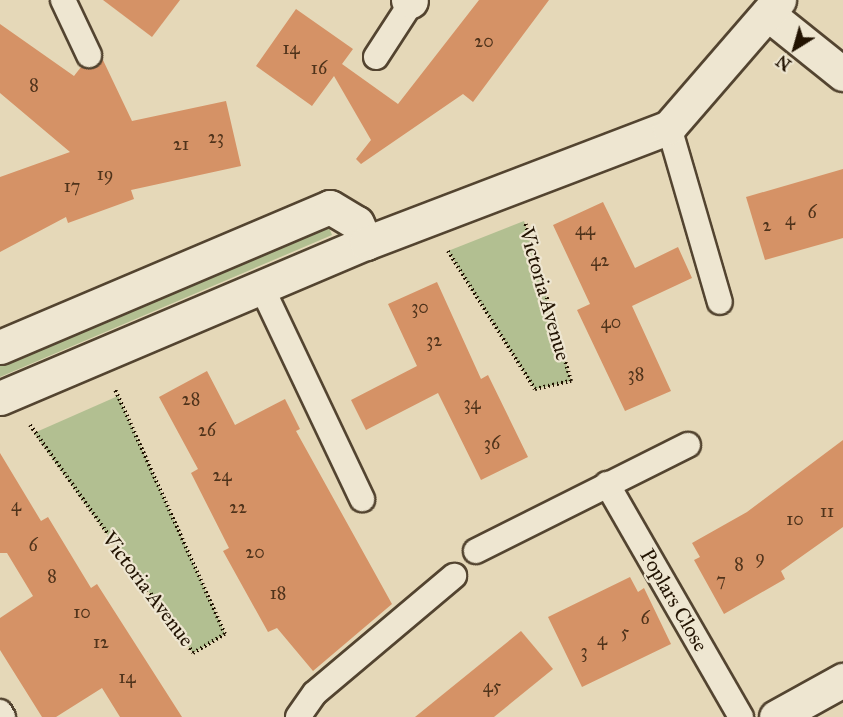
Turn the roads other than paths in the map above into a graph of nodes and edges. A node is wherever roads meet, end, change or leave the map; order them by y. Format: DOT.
graph roads {
  1 [pos="63,0"];
  2 [pos="411,0"];
  3 [pos="773,7"];
  4 [pos="89,55"];
  5 [pos="376,57"];
  6 [pos="843,74"];
  7 [pos="669,127"];
  8 [pos="366,243"];
  9 [pos="261,286"];
  10 [pos="720,302"];
  11 [pos="0,347"];
  12 [pos="7,395"];
  13 [pos="688,445"];
  14 [pos="607,484"];
  15 [pos="362,500"];
  16 [pos="476,551"];
  17 [pos="454,576"];
  18 [pos="843,680"];
  19 [pos="0,712"];
  20 [pos="3,717"];
  21 [pos="298,717"];
  22 [pos="741,717"];
  23 [pos="776,717"];
  1 -- 4 [label="lane"];
  2 -- 5 [label="lane"];
  3 -- 6 [label="street"];
  3 -- 7 [label="street"];
  7 -- 8 [label="street"];
  7 -- 10 [label="lane"];
  8 -- 9 [label="street"];
  8 -- 11 [label="street"];
  9 -- 12 [label="street"];
  9 -- 15 [label="lane"];
  13 -- 14 [label="lane"];
  14 -- 16 [label="lane"];
  14 -- 22 [label="lane, Poplars Close"];
  17 -- 21 [label="lane"];
  18 -- 23 [label="street"];
  19 -- 20 [label="lane"];
}
